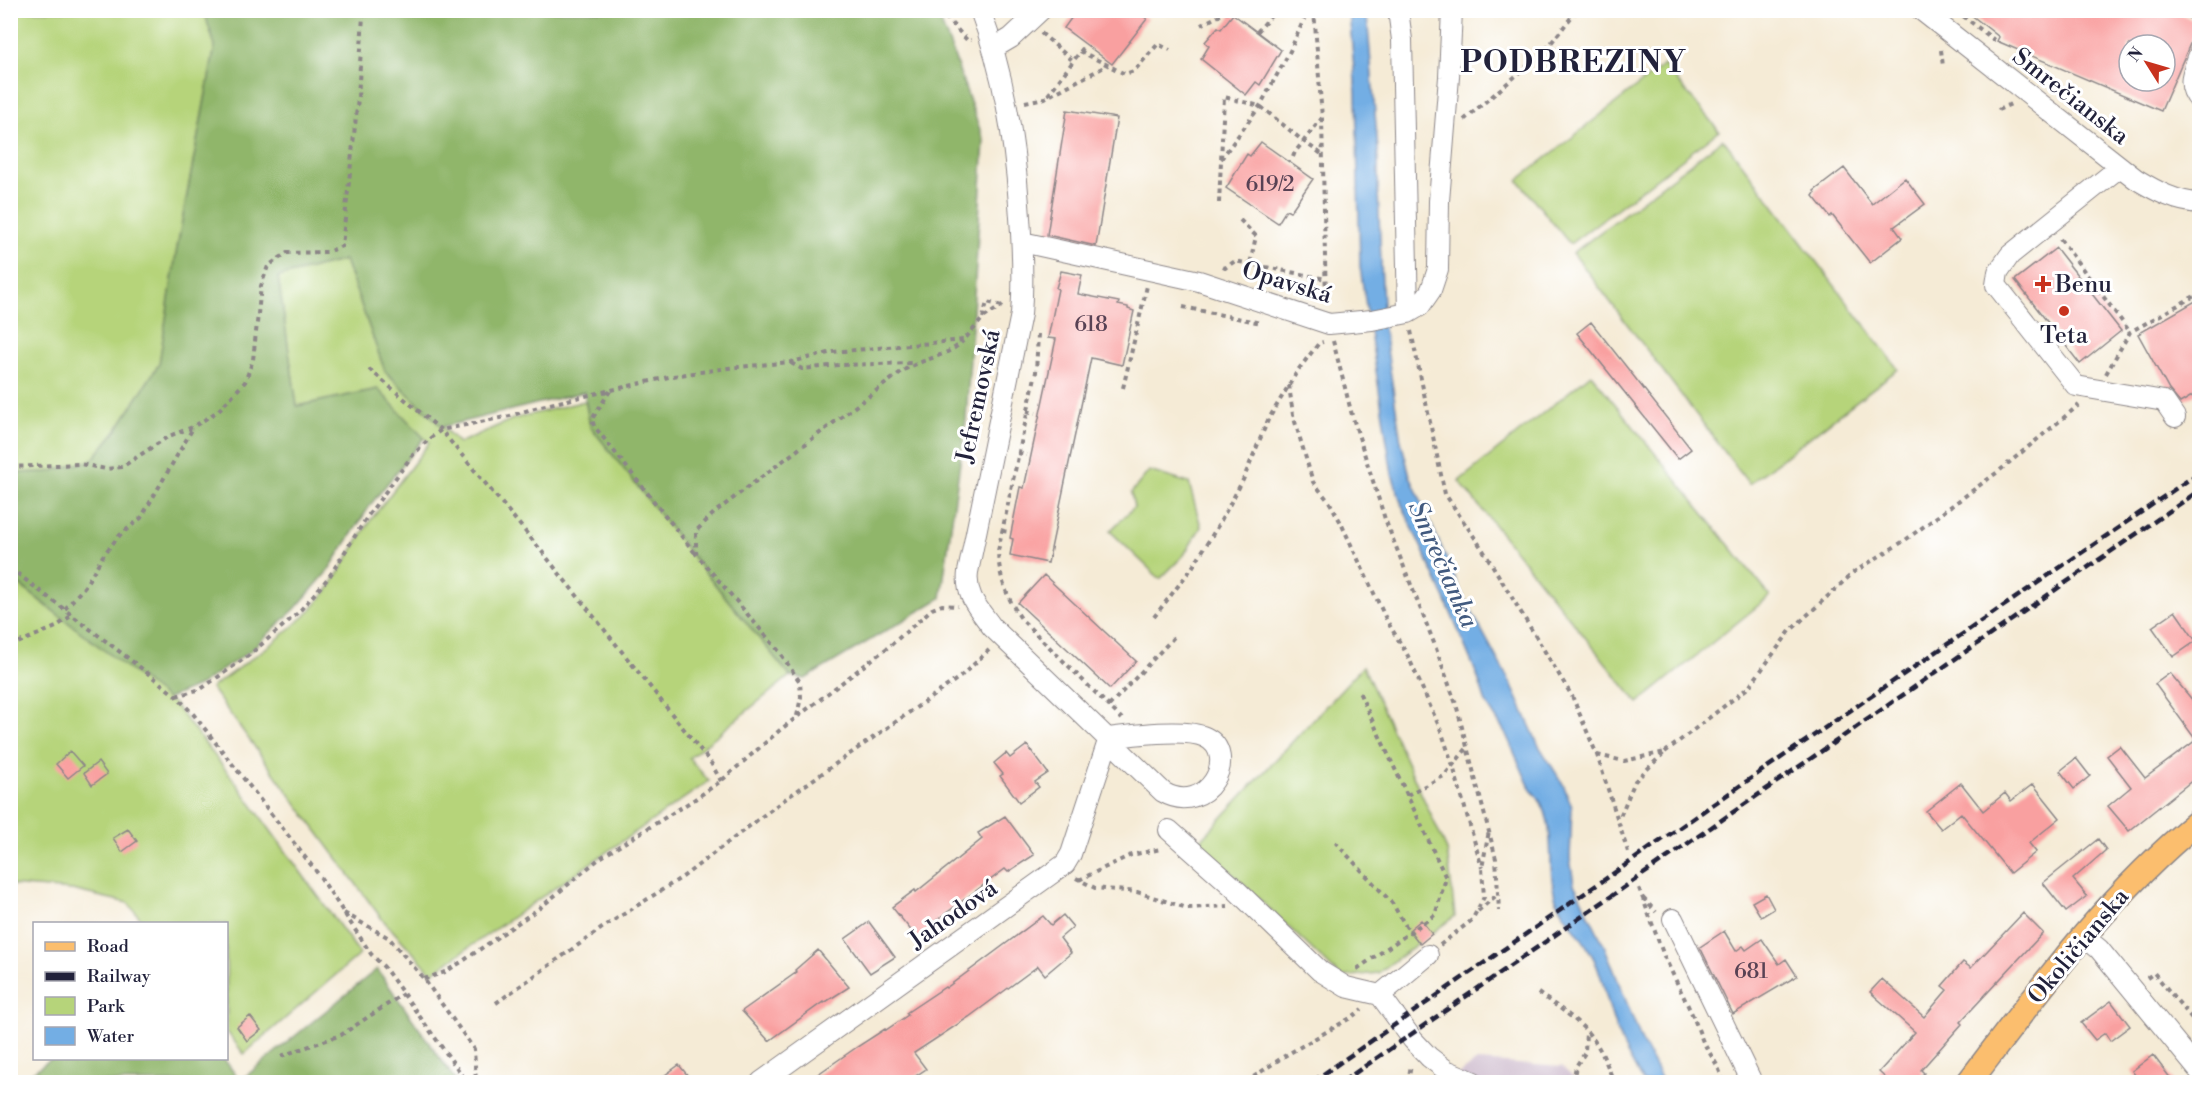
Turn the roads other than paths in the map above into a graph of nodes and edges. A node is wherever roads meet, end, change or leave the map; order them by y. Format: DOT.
graph roads {
  1 [pos="980,10"];
  2 [pos="1041,10"];
  3 [pos="1398,10"];
  4 [pos="1452,10"];
  5 [pos="1922,10"];
  6 [pos="992,42"];
  7 [pos="2199,52"];
  8 [pos="2199,101"];
  9 [pos="2120,167"];
  10 [pos="2199,202"];
  11 [pos="1022,242"];
  12 [pos="1408,313"];
  13 [pos="2175,417"];
  14 [pos="1109,738"];
  15 [pos="2199,820"];
  16 [pos="1167,840"];
  17 [pos="1673,919"];
  18 [pos="2084,937"];
  19 [pos="1428,955"];
  20 [pos="1380,995"];
  21 [pos="2199,1072"];
  22 [pos="761,1083"];
  23 [pos="1474,1083"];
  24 [pos="1752,1083"];
  25 [pos="1969,1083"];
  1 -- 6 [label="street, Jefremovská"];
  2 -- 6 [label="street"];
  3 -- 12 [label="street"];
  4 -- 12 [label="street"];
  5 -- 9 [label="street, Smrečianska"];
  6 -- 11 [label="street, Jefremovská"];
  7 -- 8 [label="street"];
  9 -- 10 [label="street, Smrečianska"];
  9 -- 13 [label="street"];
  11 -- 12 [label="street, Opavská"];
  11 -- 14 [label="street, Jefremovská"];
  14 -- 14 [label="street, Jefremovská"];
  14 -- 22 [label="street, Jahodová"];
  15 -- 18 [label="main road, Okoličianska"];
  16 -- 20 [label="street"];
  17 -- 24 [label="street"];
  18 -- 21 [label="street"];
  18 -- 25 [label="main road, Okoličianska"];
  19 -- 20 [label="street"];
  20 -- 23 [label="street"];
}
